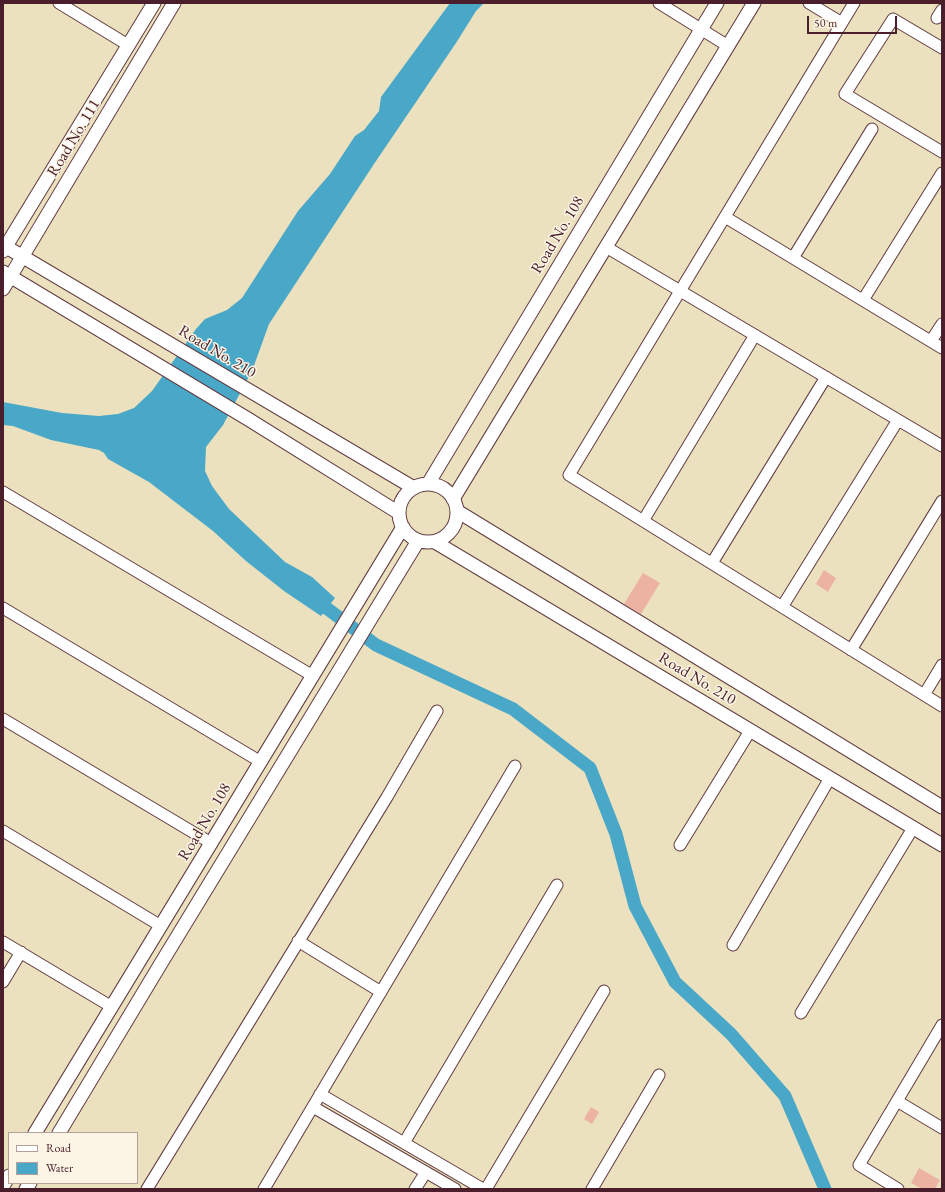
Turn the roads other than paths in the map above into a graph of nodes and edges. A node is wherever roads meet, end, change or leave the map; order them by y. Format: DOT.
graph roads {
  1 [pos="59,3"];
  2 [pos="154,3"];
  3 [pos="174,3"];
  4 [pos="659,3"];
  5 [pos="717,3"];
  6 [pos="754,3"];
  7 [pos="808,3"];
  8 [pos="854,3"];
  9 [pos="842,23"];
  10 [pos="701,29"];
  11 [pos="128,45"];
  12 [pos="728,46"];
  13 [pos="942,48"];
  14 [pos="872,129"];
  15 [pos="942,152"];
  16 [pos="942,173"];
  17 [pos="725,217"];
  18 [pos="606,246"];
  19 [pos="4,247"];
  20 [pos="23,256"];
  21 [pos="793,258"];
  22 [pos="7,274"];
  23 [pos="3,289"];
  24 [pos="681,291"];
  25 [pos="863,300"];
  26 [pos="942,324"];
  27 [pos="755,335"];
  28 [pos="931,341"];
  29 [pos="942,348"];
  30 [pos="826,377"];
  31 [pos="898,420"];
  32 [pos="942,446"];
  33 [pos="428,484"];
  34 [pos="414,488"];
  35 [pos="3,492"];
  36 [pos="942,501"];
  37 [pos="455,505"];
  38 [pos="399,513"];
  39 [pos="644,521"];
  40 [pos="403,527"];
  41 [pos="418,541"];
  42 [pos="435,542"];
  43 [pos="712,563"];
  44 [pos="782,607"];
  45 [pos="3,608"];
  46 [pos="851,650"];
  47 [pos="942,665"];
  48 [pos="313,676"];
  49 [pos="924,695"];
  50 [pos="942,706"];
  51 [pos="437,711"];
  52 [pos="3,719"];
  53 [pos="750,731"];
  54 [pos="261,762"];
  55 [pos="516,766"];
  56 [pos="830,778"];
  57 [pos="942,807"];
  58 [pos="913,828"];
  59 [pos="3,831"];
  60 [pos="211,843"];
  61 [pos="680,845"];
  62 [pos="942,846"];
  63 [pos="557,885"];
  64 [pos="161,926"];
  65 [pos="298,941"];
  66 [pos="3,942"];
  67 [pos="733,945"];
  68 [pos="20,952"];
  69 [pos="3,982"];
  70 [pos="604,991"];
  71 [pos="381,992"];
  72 [pos="112,1007"];
  73 [pos="801,1013"];
  74 [pos="942,1025"];
  75 [pos="659,1075"];
  76 [pos="320,1094"];
  77 [pos="897,1101"];
  78 [pos="313,1107"];
  79 [pos="942,1128"];
  80 [pos="36,1132"];
  81 [pos="60,1132"];
  82 [pos="404,1143"];
  83 [pos="426,1172"];
  84 [pos="147,1189"];
  85 [pos="264,1189"];
  86 [pos="416,1189"];
  87 [pos="455,1189"];
  88 [pos="484,1189"];
  89 [pos="592,1189"];
  90 [pos="898,1189"];
  1 -- 11 [label="street"];
  2 -- 11 [label="street, Road No. 111"];
  3 -- 20 [label="street, Road No. 111"];
  4 -- 10 [label="street"];
  5 -- 10 [label="street, Road No. 108"];
  6 -- 12 [label="street"];
  7 -- 9 [label="street"];
  8 -- 9 [label="street"];
  9 -- 17 [label="street"];
  10 -- 12 [label="street"];
  10 -- 33 [label="street, Road No. 108"];
  11 -- 19 [label="street, Road No. 111"];
  12 -- 18 [label="street"];
  13 -- 15 [label="street"];
  14 -- 21 [label="street"];
  16 -- 25 [label="street"];
  17 -- 21 [label="street"];
  17 -- 24 [label="street"];
  18 -- 24 [label="street"];
  18 -- 37 [label="street"];
  19 -- 20 [label="street, Road No. 210"];
  20 -- 22 [label="street, Road No. 111"];
  20 -- 34 [label="street, Road No. 210"];
  21 -- 25 [label="street"];
  22 -- 23 [label="street, Road No. 111"];
  22 -- 38 [label="street"];
  24 -- 27 [label="street"];
  24 -- 39 [label="street"];
  25 -- 28 [label="street"];
  26 -- 28 [label="street"];
  27 -- 30 [label="street"];
  27 -- 39 [label="street"];
  28 -- 29 [label="street"];
  30 -- 31 [label="street"];
  30 -- 43 [label="street"];
  31 -- 32 [label="street"];
  31 -- 44 [label="street"];
  33 -- 34 [label="street"];
  33 -- 37 [label="street, Road No. 210"];
  34 -- 38 [label="street"];
  35 -- 48 [label="street"];
  36 -- 46 [label="street"];
  37 -- 42 [label="street"];
  37 -- 57 [label="street, Road No. 210"];
  38 -- 40 [label="street"];
  39 -- 43 [label="street"];
  40 -- 41 [label="street"];
  40 -- 48 [label="street, Road No. 108"];
  41 -- 42 [label="street, Road No. 210"];
  41 -- 81 [label="street"];
  42 -- 53 [label="street, Road No. 210"];
  43 -- 44 [label="street"];
  44 -- 46 [label="street"];
  45 -- 54 [label="street"];
  46 -- 49 [label="street"];
  47 -- 49 [label="street"];
  48 -- 54 [label="street, Road No. 108"];
  49 -- 50 [label="street"];
  51 -- 65 [label="street"];
  52 -- 60 [label="street"];
  53 -- 56 [label="street, Road No. 210"];
  53 -- 61 [label="street"];
  54 -- 60 [label="street, Road No. 108"];
  55 -- 71 [label="street"];
  56 -- 58 [label="street, Road No. 210"];
  56 -- 67 [label="street"];
  58 -- 62 [label="street, Road No. 210"];
  58 -- 73 [label="street"];
  59 -- 64 [label="street"];
  60 -- 64 [label="street, Road No. 108"];
  63 -- 82 [label="street"];
  64 -- 72 [label="street, Road No. 108"];
  65 -- 71 [label="street"];
  65 -- 84 [label="street"];
  66 -- 68 [label="street"];
  68 -- 69 [label="street"];
  68 -- 72 [label="street"];
  70 -- 88 [label="street"];
  71 -- 76 [label="street"];
  72 -- 80 [label="street, Road No. 108"];
  74 -- 77 [label="street"];
  75 -- 89 [label="street"];
  76 -- 78 [label="street"];
  76 -- 82 [label="street"];
  77 -- 79 [label="street"];
  77 -- 90 [label="street"];
  78 -- 83 [label="street"];
  78 -- 85 [label="street"];
  82 -- 88 [label="street"];
  83 -- 86 [label="street"];
  83 -- 87 [label="street"];
}
